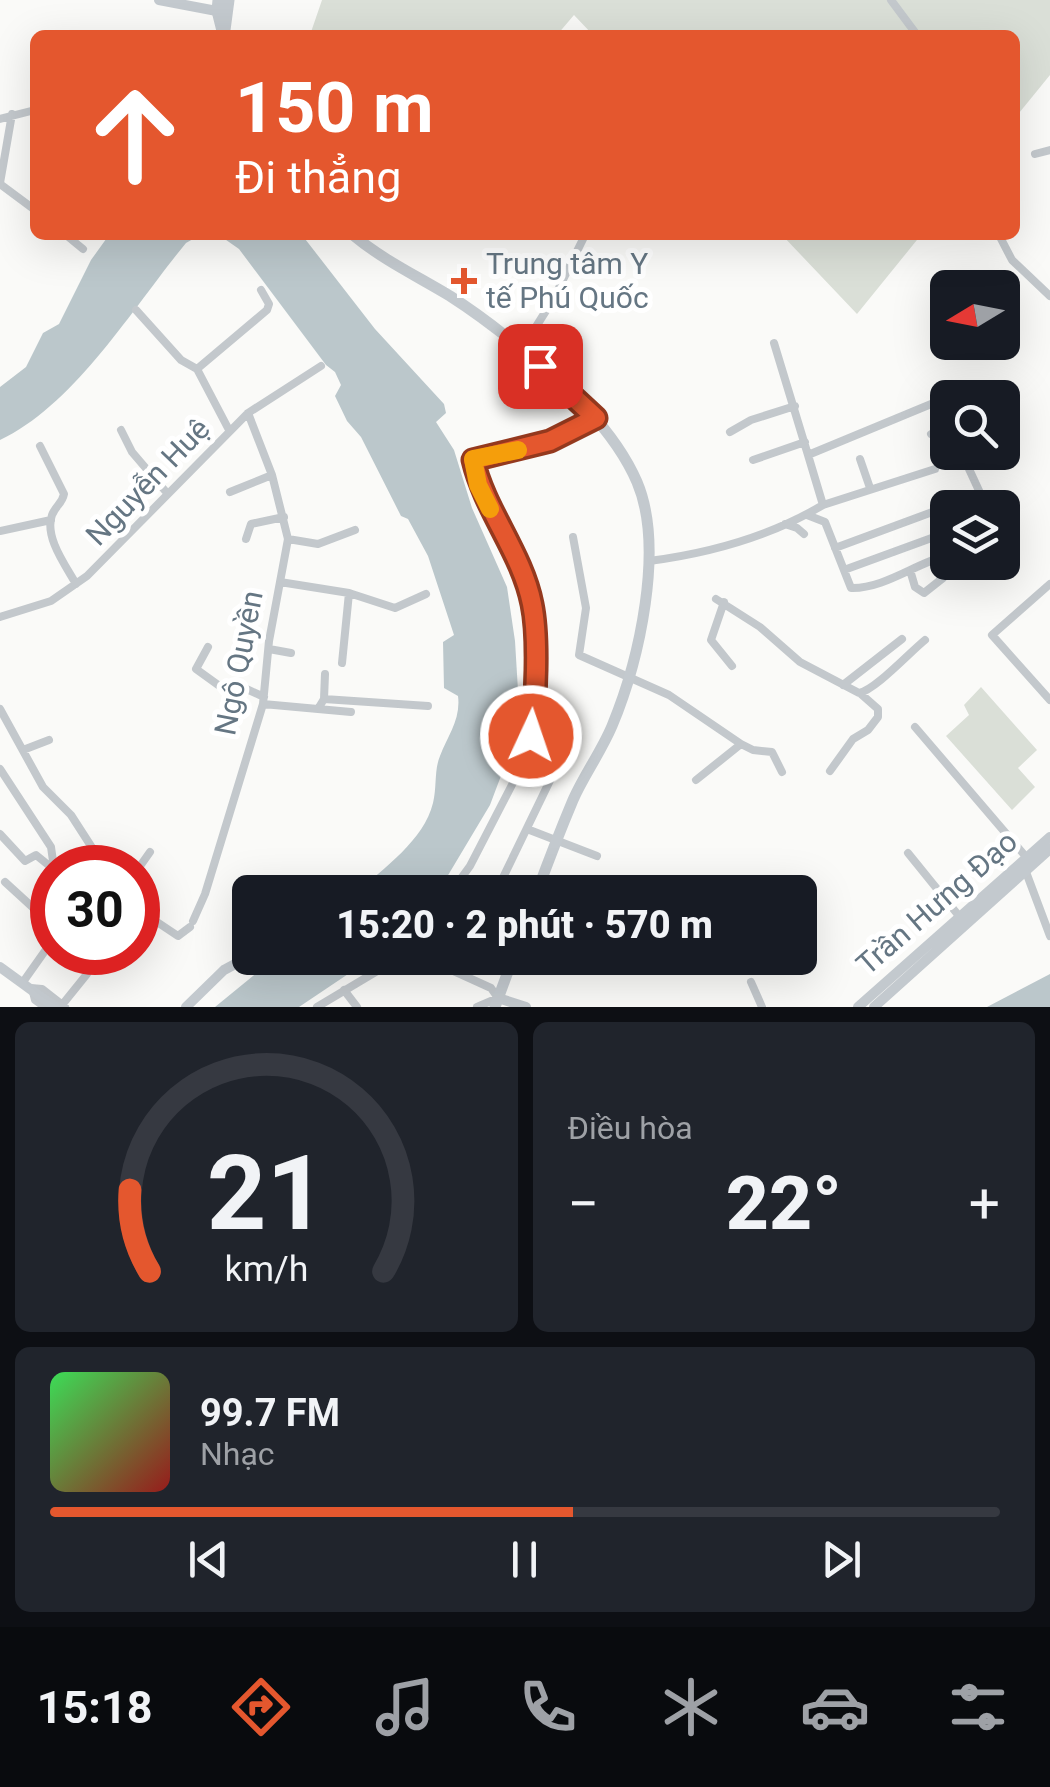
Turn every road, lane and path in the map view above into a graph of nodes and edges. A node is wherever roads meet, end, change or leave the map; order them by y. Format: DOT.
graph roads {
  1 [pos="159,0"];
  2 [pos="891,0"];
  3 [pos="223,6"];
  4 [pos="913,30"];
  5 [pos="30,111"];
  6 [pos="12,114"];
  7 [pos="0,118"];
  8 [pos="1050,150"];
  9 [pos="1036,154"];
  10 [pos="0,184"];
  11 [pos="30,206"];
  12 [pos="72,240"];
  13 [pos="361,240"];
  14 [pos="583,240"];
  15 [pos="1002,240"];
  16 [pos="83,249"];
  17 [pos="261,290"];
  18 [pos="1050,296"];
  19 [pos="136,310"];
  20 [pos="774,343"];
  21 [pos="522,349"];
  22 [pos="322,366"];
  23 [pos="196,369"];
  24 [pos="795,406"];
  25 [pos="930,409"];
  26 [pos="248,413"];
  27 [pos="596,418"];
  28 [pos="121,430"];
  29 [pos="229,430"];
  30 [pos="730,432"];
  31 [pos="805,442"];
  32 [pos="40,446"];
  33 [pos="808,455"];
  34 [pos="860,459"];
  35 [pos="753,460"];
  36 [pos="932,470"];
  37 [pos="272,475"];
  38 [pos="870,488"];
  39 [pos="230,492"];
  40 [pos="167,494"];
  41 [pos="823,505"];
  42 [pos="930,513"];
  43 [pos="807,515"];
  44 [pos="284,517"];
  45 [pos="51,520"];
  46 [pos="785,524"];
  47 [pos="355,530"];
  48 [pos="0,532"];
  49 [pos="804,534"];
  50 [pos="572,537"];
  51 [pos="246,539"];
  52 [pos="288,539"];
  53 [pos="930,539"];
  54 [pos="836,548"];
  55 [pos="930,560"];
  56 [pos="649,562"];
  57 [pos="844,570"];
  58 [pos="910,570"];
  59 [pos="941,580"];
  60 [pos="280,582"];
  61 [pos="76,584"];
  62 [pos="1050,584"];
  63 [pos="349,593"];
  64 [pos="426,594"];
  65 [pos="0,617"];
  66 [pos="902,639"];
  67 [pos="925,640"];
  68 [pos="208,646"];
  69 [pos="269,649"];
  70 [pos="291,653"];
  71 [pos="342,663"];
  72 [pos="732,666"];
  73 [pos="325,674"];
  74 [pos="627,678"];
  75 [pos="843,686"];
  76 [pos="859,693"];
  77 [pos="324,699"];
  78 [pos="263,700"];
  79 [pos="1050,700"];
  80 [pos="428,706"];
  81 [pos="0,708"];
  82 [pos="318,709"];
  83 [pos="351,712"];
  84 [pos="916,726"];
  85 [pos="573,733"];
  86 [pos="49,740"];
  87 [pos="741,744"];
  88 [pos="23,750"];
  89 [pos="0,769"];
  90 [pos="830,771"];
  91 [pos="782,772"];
  92 [pos="696,780"];
  93 [pos="527,828"];
  94 [pos="0,834"];
  95 [pos="1050,837"];
  96 [pos="556,840"];
  97 [pos="50,845"];
  98 [pos="87,845"];
  99 [pos="1050,850"];
  100 [pos="908,853"];
  101 [pos="597,856"];
  102 [pos="30,858"];
  103 [pos="1024,865"];
  104 [pos="463,875"];
  105 [pos="504,875"];
  106 [pos="543,875"];
  107 [pos="5,882"];
  108 [pos="30,905"];
  109 [pos="963,920"];
  110 [pos="160,921"];
  111 [pos="1050,936"];
  112 [pos="0,966"];
  113 [pos="232,966"];
  114 [pos="37,975"];
  115 [pos="86,975"];
  116 [pos="370,975"];
  117 [pos="464,975"];
  118 [pos="507,975"];
  119 [pos="752,982"];
  120 [pos="31,988"];
  121 [pos="344,990"];
  122 [pos="497,1002"];
  123 [pos="61,1006"];
  124 [pos="45,1007"];
  125 [pos="186,1007"];
  126 [pos="317,1007"];
  127 [pos="357,1007"];
  128 [pos="477,1007"];
  129 [pos="526,1007"];
  130 [pos="762,1007"];
  131 [pos="858,1007"];
  132 [pos="874,1007"];
  1 -- 3 [label="main road"];
  2 -- 4 [label="street"];
  5 -- 6 [label="street"];
  6 -- 7 [label="street"];
  6 -- 10 [label="street"];
  8 -- 9 [label="street"];
  10 -- 11 [label="street"];
  12 -- 16 [label="street"];
  13 -- 21 [label="main road"];
  14 -- 21 [label="street"];
  15 -- 18 [label="street"];
  17 -- 23 [label="street"];
  19 -- 23 [label="street"];
  20 -- 24 [label="street"];
  21 -- 27 [label="main road"];
  22 -- 26 [label="street, Nguyễn Huệ"];
  23 -- 29 [label="street"];
  24 -- 30 [label="street"];
  24 -- 31 [label="street"];
  25 -- 33 [label="street"];
  26 -- 29 [label="street, Nguyễn Huệ"];
  26 -- 37 [label="street, Ngô Quyền"];
  27 -- 56 [label="main road"];
  27 -- 104 [label="street"];
  28 -- 40 [label="street"];
  29 -- 40 [label="street, Nguyễn Huệ"];
  31 -- 33 [label="street"];
  31 -- 35 [label="street"];
  32 -- 45 [label="street"];
  33 -- 41 [label="street"];
  34 -- 38 [label="street"];
  36 -- 38 [label="street"];
  37 -- 39 [label="street"];
  37 -- 44 [label="street, Ngô Quyền"];
  38 -- 41 [label="street"];
  40 -- 61 [label="street, Nguyễn Huệ"];
  41 -- 43 [label="street"];
  42 -- 54 [label="street"];
  43 -- 46 [label="street"];
  43 -- 54 [label="street"];
  44 -- 51 [label="street"];
  44 -- 52 [label="street, Ngô Quyền"];
  45 -- 48 [label="street"];
  45 -- 61 [label="street"];
  46 -- 49 [label="street"];
  46 -- 56 [label="street"];
  47 -- 52 [label="street"];
  50 -- 74 [label="street"];
  52 -- 60 [label="street, Ngô Quyền"];
  53 -- 57 [label="street"];
  54 -- 57 [label="street"];
  55 -- 58 [label="street"];
  56 -- 74 [label="main road"];
  57 -- 58 [label="street"];
  58 -- 59 [label="street"];
  60 -- 63 [label="street"];
  60 -- 69 [label="street, Ngô Quyền"];
  61 -- 65 [label="street, Nguyễn Huệ"];
  62 -- 79 [label="street"];
  63 -- 64 [label="street"];
  63 -- 71 [label="street"];
  66 -- 75 [label="street"];
  67 -- 76 [label="street"];
  68 -- 78 [label="street"];
  69 -- 70 [label="street"];
  69 -- 78 [label="street, Ngô Quyền"];
  72 -- 75 [label="street"];
  73 -- 77 [label="street"];
  74 -- 87 [label="street"];
  74 -- 96 [label="main road"];
  75 -- 76 [label="street"];
  76 -- 90 [label="street"];
  77 -- 80 [label="street"];
  77 -- 82 [label="street"];
  78 -- 82 [label="street"];
  78 -- 110 [label="street, Ngô Quyền"];
  81 -- 88 [label="street"];
  82 -- 83 [label="street"];
  84 -- 103 [label="street"];
  85 -- 93 [label="street"];
  86 -- 88 [label="street"];
  87 -- 91 [label="street"];
  87 -- 92 [label="street"];
  88 -- 98 [label="street"];
  89 -- 97 [label="street"];
  93 -- 96 [label="street"];
  93 -- 105 [label="street"];
  94 -- 102 [label="street"];
  95 -- 103 [label="main road, Trần Hưng Đạo"];
  96 -- 101 [label="street"];
  96 -- 106 [label="main road"];
  99 -- 103 [label="main road, Trần Hưng Đạo"];
  100 -- 109 [label="street"];
  103 -- 109 [label="main road, Trần Hưng Đạo"];
  103 -- 111 [label="street"];
  107 -- 108 [label="street"];
  109 -- 131 [label="main road, Trần Hưng Đạo"];
  109 -- 132 [label="main road, Trần Hưng Đạo"];
  112 -- 120 [label="main road"];
  113 -- 125 [label="main road"];
  114 -- 120 [label="street"];
  115 -- 123 [label="street"];
  116 -- 121 [label="street"];
  117 -- 122 [label="street"];
  118 -- 122 [label="main road"];
  119 -- 130 [label="street"];
  120 -- 123 [label="main road"];
  120 -- 124 [label="street"];
  121 -- 126 [label="street"];
  121 -- 127 [label="street"];
  122 -- 128 [label="street"];
  122 -- 129 [label="main road"];
}
